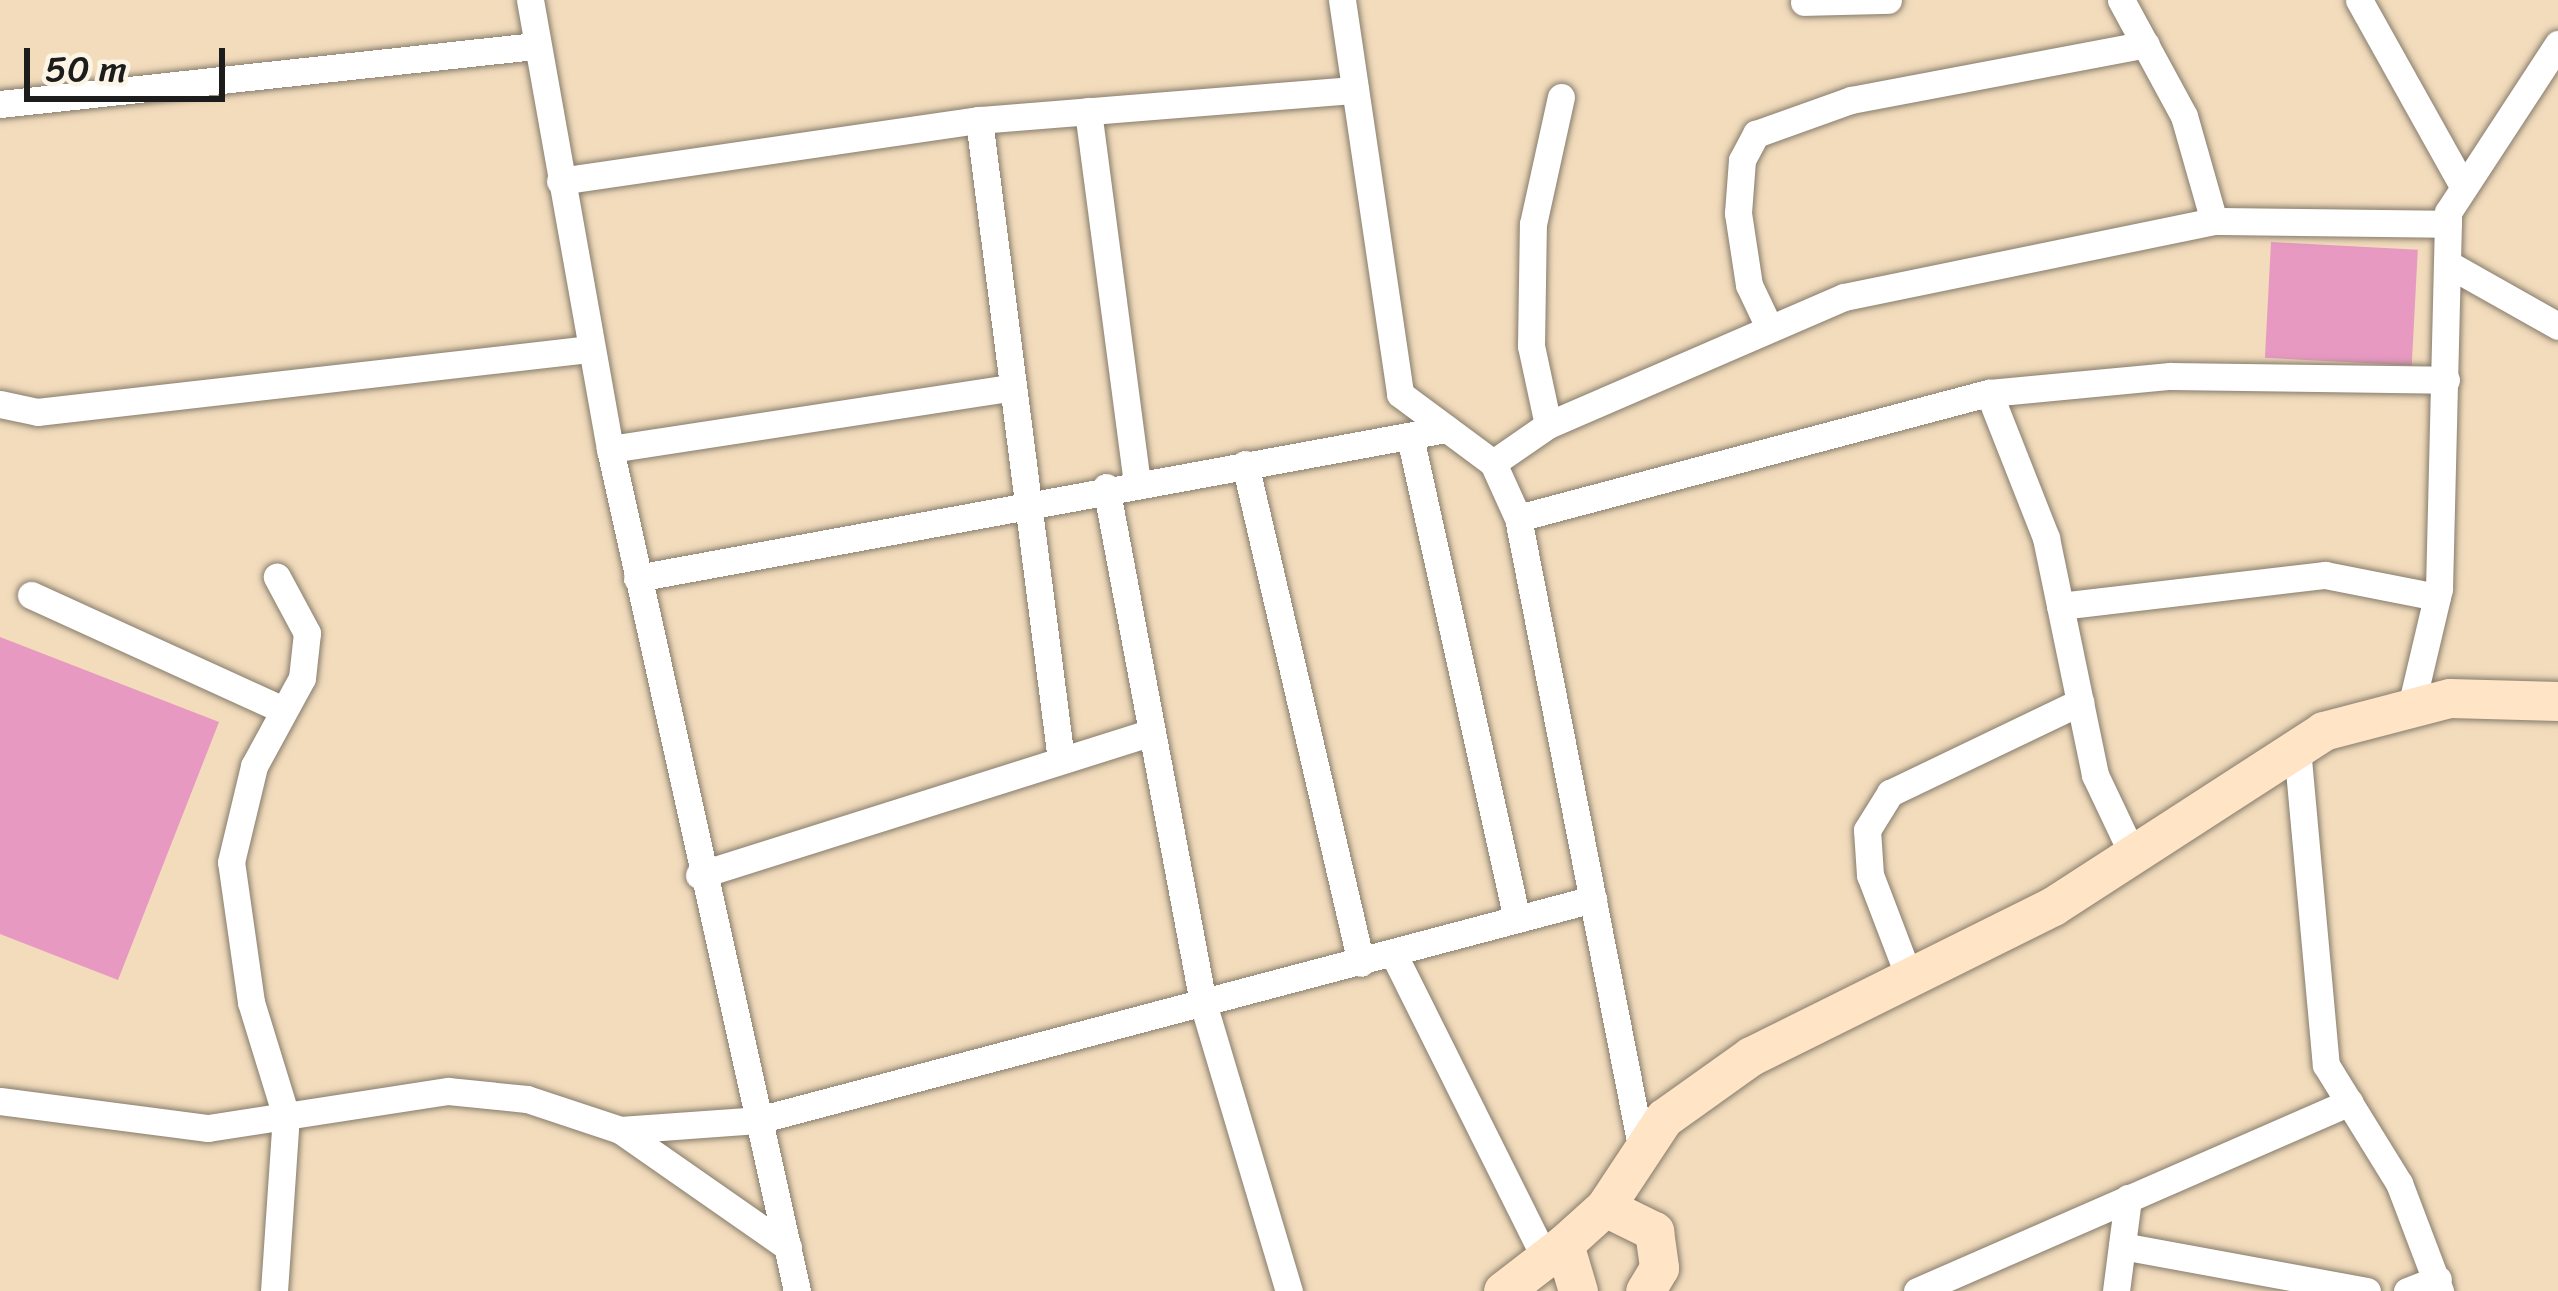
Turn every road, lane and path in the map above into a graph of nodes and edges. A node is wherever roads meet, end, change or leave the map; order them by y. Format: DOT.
graph roads {
  1 [pos="530,0"];
  2 [pos="1342,0"];
  3 [pos="1888,0"];
  4 [pos="2121,0"];
  5 [pos="2359,0"];
  6 [pos="1804,2"];
  7 [pos="2146,44"];
  8 [pos="2558,44"];
  9 [pos="535,46"];
  10 [pos="1355,90"];
  11 [pos="1561,97"];
  12 [pos="0,104"];
  13 [pos="1088,111"];
  14 [pos="979,120"];
  15 [pos="560,182"];
  16 [pos="2463,186"];
  17 [pos="2214,221"];
  18 [pos="2448,224"];
  19 [pos="2447,264"];
  20 [pos="1768,325"];
  21 [pos="2558,326"];
  22 [pos="590,349"];
  23 [pos="2446,380"];
  24 [pos="1009,388"];
  25 [pos="1989,393"];
  26 [pos="0,404"];
  27 [pos="1548,425"];
  28 [pos="1445,429"];
  29 [pos="1410,437"];
  30 [pos="610,449"];
  31 [pos="1493,463"];
  32 [pos="1245,464"];
  33 [pos="1137,484"];
  34 [pos="1106,487"];
  35 [pos="1028,498"];
  36 [pos="1518,518"];
  37 [pos="277,577"];
  38 [pos="637,578"];
  39 [pos="31,595"];
  40 [pos="2437,597"];
  41 [pos="2060,606"];
  42 [pos="2558,701"];
  43 [pos="2080,702"];
  44 [pos="2411,707"];
  45 [pos="283,710"];
  46 [pos="1144,734"];
  47 [pos="2297,748"];
  48 [pos="1061,760"];
  49 [pos="2133,855"];
  50 [pos="699,874"];
  51 [pos="1593,899"];
  52 [pos="1517,919"];
  53 [pos="1394,955"];
  54 [pos="1361,963"];
  55 [pos="1909,977"];
  56 [pos="1202,1003"];
  57 [pos="2349,1102"];
  58 [pos="4,1106"];
  59 [pos="286,1116"];
  60 [pos="758,1120"];
  61 [pos="620,1130"];
  62 [pos="1642,1151"];
  63 [pos="2128,1198"];
  64 [pos="1605,1207"];
  65 [pos="2122,1246"];
  66 [pos="788,1247"];
  67 [pos="1556,1253"];
  68 [pos="2305,1285"];
  69 [pos="2439,1285"];
  70 [pos="1650,1289"];
  71 [pos="274,1291"];
  72 [pos="797,1291"];
  73 [pos="1289,1291"];
  74 [pos="1504,1291"];
  75 [pos="1578,1291"];
  76 [pos="1917,1291"];
  77 [pos="2116,1291"];
  78 [pos="2367,1291"];
  79 [pos="2408,1291"];
  1 -- 9 [label="street"];
  2 -- 10 [label="street"];
  3 -- 6 [label="street"];
  4 -- 7 [label="street"];
  5 -- 16 [label="street"];
  7 -- 17 [label="street"];
  7 -- 20 [label="street"];
  8 -- 16 [label="street"];
  9 -- 12 [label="street"];
  9 -- 15 [label="street"];
  10 -- 13 [label="street"];
  10 -- 28 [label="street"];
  11 -- 27 [label="street"];
  13 -- 14 [label="street"];
  13 -- 33 [label="street"];
  14 -- 15 [label="street"];
  14 -- 24 [label="street"];
  15 -- 22 [label="street"];
  16 -- 18 [label="street"];
  17 -- 18 [label="street"];
  17 -- 20 [label="street"];
  18 -- 19 [label="street"];
  19 -- 21 [label="street"];
  19 -- 23 [label="street"];
  20 -- 27 [label="street"];
  22 -- 26 [label="street"];
  22 -- 30 [label="street"];
  23 -- 25 [label="street"];
  23 -- 40 [label="street"];
  24 -- 30 [label="street"];
  24 -- 35 [label="street"];
  25 -- 36 [label="street"];
  25 -- 41 [label="street"];
  27 -- 31 [label="street"];
  28 -- 29 [label="street"];
  28 -- 31 [label="street"];
  29 -- 32 [label="street"];
  29 -- 52 [label="street"];
  30 -- 38 [label="street"];
  31 -- 36 [label="street"];
  32 -- 33 [label="street"];
  32 -- 54 [label="street"];
  33 -- 34 [label="street"];
  34 -- 35 [label="street"];
  34 -- 46 [label="street"];
  35 -- 38 [label="street"];
  35 -- 48 [label="street"];
  36 -- 51 [label="street"];
  37 -- 45 [label="street"];
  38 -- 50 [label="street"];
  39 -- 45 [label="street"];
  40 -- 41 [label="street"];
  40 -- 44 [label="street"];
  41 -- 43 [label="street"];
  42 -- 44 [label="street"];
  43 -- 49 [label="street"];
  43 -- 55 [label="street"];
  44 -- 47 [label="street"];
  45 -- 59 [label="street"];
  46 -- 48 [label="street"];
  46 -- 56 [label="street"];
  47 -- 49 [label="street"];
  47 -- 57 [label="street"];
  48 -- 50 [label="street"];
  49 -- 55 [label="street"];
  50 -- 60 [label="street"];
  51 -- 52 [label="street"];
  51 -- 62 [label="street"];
  52 -- 53 [label="street"];
  53 -- 54 [label="street"];
  53 -- 67 [label="street"];
  54 -- 56 [label="street"];
  55 -- 62 [label="street"];
  56 -- 60 [label="street"];
  56 -- 73 [label="street"];
  57 -- 63 [label="street"];
  57 -- 69 [label="street"];
  58 -- 59 [label="street"];
  59 -- 61 [label="street"];
  59 -- 71 [label="street"];
  60 -- 61 [label="street"];
  60 -- 66 [label="street"];
  61 -- 66 [label="street"];
  62 -- 64 [label="street"];
  63 -- 65 [label="street"];
  63 -- 76 [label="street"];
  64 -- 67 [label="street"];
  64 -- 70 [label="street"];
  65 -- 68 [label="street"];
  65 -- 77 [label="street"];
  66 -- 72 [label="street"];
  67 -- 74 [label="street"];
  67 -- 75 [label="street"];
  68 -- 78 [label="street"];
  69 -- 79 [label="street"];
}
